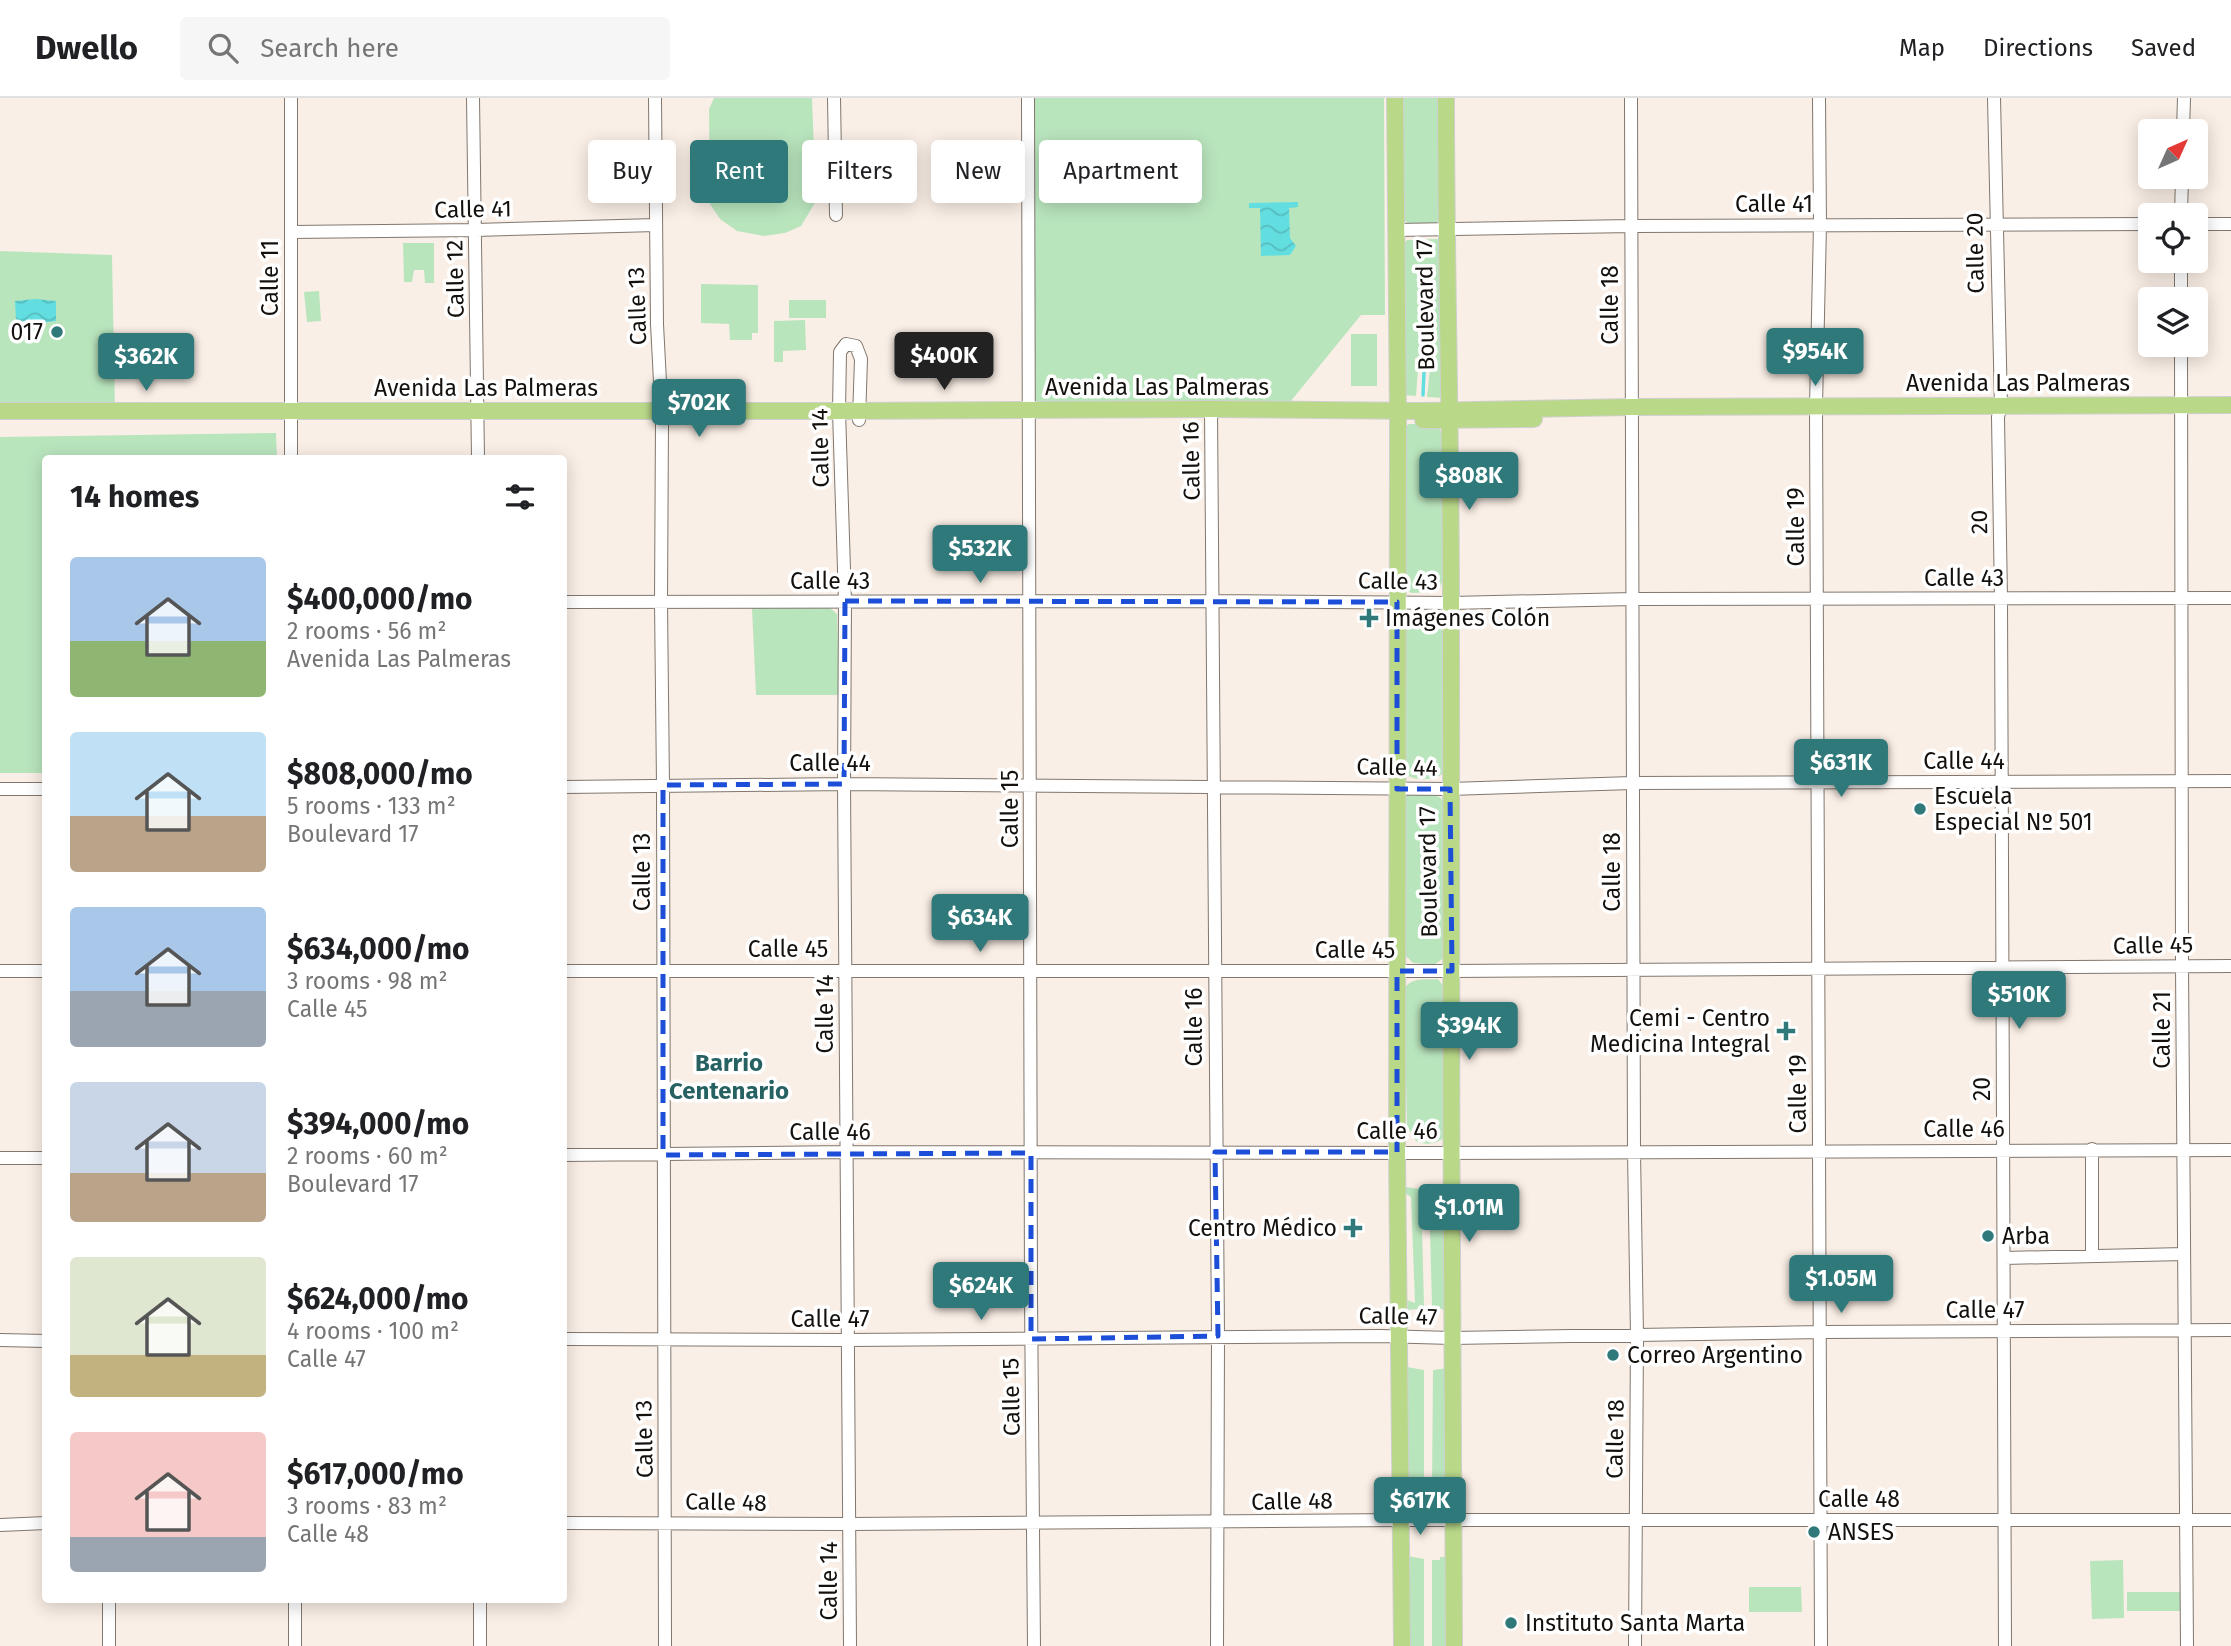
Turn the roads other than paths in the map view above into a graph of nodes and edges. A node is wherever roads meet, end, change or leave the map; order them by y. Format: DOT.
graph roads {
  1 [pos="292,98"];
  2 [pos="473,98"];
  3 [pos="655,98"];
  4 [pos="834,98"];
  5 [pos="1028,98"];
  6 [pos="1395,98"];
  7 [pos="1446,98"];
  8 [pos="1630,98"];
  9 [pos="1819,98"];
  10 [pos="1994,98"];
  11 [pos="2184,98"];
  12 [pos="2183,119"];
  13 [pos="836,215"];
  14 [pos="2138,224"];
  15 [pos="2208,224"];
  16 [pos="2231,224"];
  17 [pos="656,225"];
  18 [pos="1820,225"];
  19 [pos="1995,225"];
  20 [pos="1632,226"];
  21 [pos="1446,229"];
  22 [pos="476,230"];
  23 [pos="1397,230"];
  24 [pos="291,232"];
  25 [pos="2181,357"];
  26 [pos="2231,405"];
  27 [pos="2182,410"];
  28 [pos="0,411"];
  29 [pos="1816,411"];
  30 [pos="1631,412"];
  31 [pos="1999,412"];
  32 [pos="1211,414"];
  33 [pos="1397,414"];
  34 [pos="2231,414"];
  35 [pos="1029,415"];
  36 [pos="1449,415"];
  37 [pos="292,416"];
  38 [pos="478,416"];
  39 [pos="662,416"];
  40 [pos="839,416"];
  41 [pos="860,416"];
  42 [pos="0,422"];
  43 [pos="291,455"];
  44 [pos="478,455"];
  45 [pos="2182,598"];
  46 [pos="2231,598"];
  47 [pos="1632,599"];
  48 [pos="1817,599"];
  49 [pos="2001,599"];
  50 [pos="845,601"];
  51 [pos="1028,601"];
  52 [pos="1213,601"];
  53 [pos="567,602"];
  54 [pos="661,602"];
  55 [pos="1397,602"];
  56 [pos="1451,603"];
  57 [pos="2183,781"];
  58 [pos="2231,781"];
  59 [pos="1818,782"];
  60 [pos="2002,782"];
  61 [pos="1632,783"];
  62 [pos="844,784"];
  63 [pos="663,785"];
  64 [pos="1214,786"];
  65 [pos="567,787"];
  66 [pos="1031,787"];
  67 [pos="0,789"];
  68 [pos="42,789"];
  69 [pos="1397,789"];
  70 [pos="1450,789"];
  71 [pos="2182,965"];
  72 [pos="2231,966"];
  73 [pos="2002,968"];
  74 [pos="1633,969"];
  75 [pos="1819,969"];
  76 [pos="663,970"];
  77 [pos="846,970"];
  78 [pos="0,971"];
  79 [pos="42,971"];
  80 [pos="567,971"];
  81 [pos="1030,971"];
  82 [pos="1215,971"];
  83 [pos="1397,971"];
  84 [pos="1452,971"];
  85 [pos="2092,1149"];
  86 [pos="1820,1150"];
  87 [pos="2003,1150"];
  88 [pos="2183,1150"];
  89 [pos="2231,1150"];
  90 [pos="1634,1151"];
  91 [pos="847,1152"];
  92 [pos="1215,1152"];
  93 [pos="1397,1152"];
  94 [pos="1450,1152"];
  95 [pos="1031,1153"];
  96 [pos="567,1155"];
  97 [pos="663,1155"];
  98 [pos="0,1158"];
  99 [pos="42,1158"];
  100 [pos="2092,1255"];
  101 [pos="2184,1255"];
  102 [pos="2004,1258"];
  103 [pos="2186,1330"];
  104 [pos="2231,1330"];
  105 [pos="2004,1331"];
  106 [pos="1820,1332"];
  107 [pos="1218,1336"];
  108 [pos="1399,1336"];
  109 [pos="1637,1336"];
  110 [pos="1452,1338"];
  111 [pos="567,1339"];
  112 [pos="1031,1339"];
  113 [pos="0,1340"];
  114 [pos="663,1340"];
  115 [pos="848,1340"];
  116 [pos="42,1341"];
  117 [pos="1401,1520"];
  118 [pos="1635,1520"];
  119 [pos="1821,1520"];
  120 [pos="2004,1520"];
  121 [pos="2187,1520"];
  122 [pos="2231,1520"];
  123 [pos="1452,1521"];
  124 [pos="666,1522"];
  125 [pos="1034,1522"];
  126 [pos="567,1523"];
  127 [pos="1217,1523"];
  128 [pos="42,1524"];
  129 [pos="850,1524"];
  130 [pos="0,1525"];
  131 [pos="109,1603"];
  132 [pos="295,1603"];
  133 [pos="480,1603"];
  134 [pos="109,1646"];
  135 [pos="295,1646"];
  136 [pos="480,1646"];
  137 [pos="665,1646"];
  138 [pos="850,1646"];
  139 [pos="1034,1646"];
  140 [pos="1217,1646"];
  141 [pos="1402,1646"];
  142 [pos="1454,1646"];
  143 [pos="1636,1646"];
  144 [pos="1821,1646"];
  145 [pos="2005,1646"];
  146 [pos="2187,1646"];
  1 -- 24 [label="street, Calle 11"];
  2 -- 22 [label="street, Calle 12"];
  3 -- 17 [label="street, Calle 13"];
  4 -- 13 [label="street"];
  5 -- 35 [label="street, Calle 15"];
  6 -- 23 [label="main road, Boulevard 17"];
  7 -- 21 [label="main road, Boulevard 17"];
  8 -- 20 [label="street, Calle 18"];
  9 -- 18 [label="street, Calle 19"];
  10 -- 19 [label="street, Calle 20"];
  11 -- 12 [label="street"];
  14 -- 19 [label="street, Calle 41"];
  15 -- 16 [label="street"];
  17 -- 22 [label="street, Calle 41"];
  17 -- 39 [label="street, Calle 13"];
  18 -- 19 [label="street, Calle 41"];
  18 -- 20 [label="street, Calle 41"];
  18 -- 29 [label="street, Calle 19"];
  19 -- 31 [label="street, Calle 20"];
  20 -- 21 [label="street, Calle 41"];
  20 -- 30 [label="street, Calle 18"];
  21 -- 23 [label="street, Calle 41"];
  21 -- 36 [label="main road, Boulevard 17"];
  22 -- 24 [label="street, Calle 41"];
  22 -- 38 [label="street, Calle 12"];
  23 -- 33 [label="main road, Boulevard 17"];
  24 -- 37 [label="street, Calle 11"];
  25 -- 27 [label="street, Calle 21"];
  26 -- 27 [label="main road, Avenida Las Palmeras"];
  27 -- 31 [label="main road, Avenida Las Palmeras"];
  27 -- 34 [label="main road, Avenida Las Palmeras"];
  27 -- 45 [label="street, Calle 21"];
  28 -- 37 [label="main road, Avenida Las Palmeras"];
  29 -- 30 [label="main road, Avenida Las Palmeras"];
  29 -- 31 [label="main road, Avenida Las Palmeras"];
  29 -- 48 [label="street, Calle 19"];
  30 -- 36 [label="main road, Avenida Las Palmeras"];
  30 -- 47 [label="street, Calle 18"];
  31 -- 49 [label="street, 20"];
  32 -- 33 [label="main road, Avenida Las Palmeras"];
  32 -- 35 [label="main road, Avenida Las Palmeras"];
  32 -- 52 [label="street, Calle 16"];
  33 -- 36 [label="main road, Avenida Las Palmeras"];
  33 -- 55 [label="main road, Boulevard 17"];
  35 -- 41 [label="main road, Avenida Las Palmeras"];
  35 -- 51 [label="street, Calle 15"];
  36 -- 56 [label="main road, Boulevard 17"];
  37 -- 38 [label="main road, Avenida Las Palmeras"];
  37 -- 42 [label="main road, Avenida Las Palmeras"];
  37 -- 43 [label="street, Calle 11"];
  38 -- 39 [label="main road, Avenida Las Palmeras"];
  38 -- 44 [label="street, Calle 12"];
  39 -- 40 [label="main road, Avenida Las Palmeras"];
  39 -- 54 [label="street, Calle 13"];
  40 -- 41 [label="main road, Avenida Las Palmeras"];
  40 -- 41 [label="street, Calle 14"];
  40 -- 50 [label="street, Calle 14"];
  45 -- 46 [label="street, Calle 43"];
  45 -- 49 [label="street, Calle 43"];
  45 -- 57 [label="street, Calle 21"];
  47 -- 48 [label="street, Calle 43"];
  47 -- 56 [label="street, Calle 43"];
  47 -- 61 [label="street, Calle 18"];
  48 -- 49 [label="street, Calle 43"];
  48 -- 59 [label="street, Calle 19"];
  49 -- 60 [label="street, 20"];
  50 -- 51 [label="street, Calle 43"];
  50 -- 54 [label="street, Calle 43"];
  50 -- 62 [label="street, Calle 14"];
  51 -- 52 [label="street, Calle 43"];
  51 -- 66 [label="street, Calle 15"];
  52 -- 55 [label="street, Calle 43"];
  52 -- 64 [label="street, Calle 16"];
  53 -- 54 [label="street, Calle 43"];
  54 -- 63 [label="street, Calle 13"];
  55 -- 56 [label="street, Calle 43"];
  55 -- 69 [label="main road, Boulevard 17"];
  56 -- 70 [label="main road, Boulevard 17"];
  57 -- 58 [label="street, Calle 44"];
  57 -- 60 [label="street, Calle 44"];
  57 -- 71 [label="street, Calle 21"];
  59 -- 60 [label="street, Calle 44"];
  59 -- 61 [label="street, Calle 44"];
  59 -- 75 [label="street, Calle 19"];
  60 -- 73 [label="street, 20"];
  61 -- 70 [label="street, Calle 44"];
  61 -- 74 [label="street, Calle 18"];
  62 -- 63 [label="street, Calle 44"];
  62 -- 66 [label="street, Calle 44"];
  62 -- 77 [label="street, Calle 14"];
  63 -- 65 [label="street, Calle 44"];
  63 -- 76 [label="street, Calle 13"];
  64 -- 66 [label="street, Calle 44"];
  64 -- 69 [label="street, Calle 44"];
  64 -- 82 [label="street, Calle 16"];
  66 -- 81 [label="street, Calle 15"];
  67 -- 68 [label="street"];
  69 -- 70 [label="street, Calle 44"];
  69 -- 83 [label="main road, Boulevard 17"];
  70 -- 84 [label="main road, Boulevard 17"];
  71 -- 72 [label="street, Calle 45"];
  71 -- 73 [label="street, Calle 45"];
  71 -- 88 [label="street, Calle 21"];
  73 -- 75 [label="street, Calle 45"];
  73 -- 87 [label="street, 20"];
  74 -- 75 [label="street, Calle 45"];
  74 -- 84 [label="street, Calle 45"];
  74 -- 90 [label="street, Calle 18"];
  75 -- 86 [label="street, Calle 19"];
  76 -- 77 [label="street, Calle 45"];
  76 -- 80 [label="street, Calle 45"];
  76 -- 97 [label="street, Calle 13"];
  77 -- 81 [label="street, Calle 45"];
  77 -- 91 [label="street, Calle 14"];
  78 -- 79 [label="street"];
  81 -- 82 [label="street, Calle 45"];
  81 -- 95 [label="street, Calle 15"];
  82 -- 83 [label="street, Calle 45"];
  82 -- 92 [label="street, Calle 16"];
  83 -- 84 [label="street, Calle 45"];
  83 -- 93 [label="main road, Boulevard 17"];
  84 -- 94 [label="main road, Boulevard 17"];
  85 -- 87 [label="street, Calle 46"];
  85 -- 88 [label="street, Calle 46"];
  85 -- 100 [label="street"];
  86 -- 87 [label="street, Calle 46"];
  86 -- 90 [label="street, Calle 46"];
  86 -- 106 [label="street, Calle 19"];
  87 -- 102 [label="street, 20"];
  88 -- 89 [label="street, Calle 46"];
  88 -- 101 [label="street, Calle 21"];
  90 -- 94 [label="street, Calle 46"];
  90 -- 109 [label="street, Calle 18"];
  91 -- 95 [label="street, Calle 46"];
  91 -- 97 [label="street, Calle 46"];
  91 -- 115 [label="street, Calle 14"];
  92 -- 93 [label="street, Calle 46"];
  92 -- 95 [label="street, Calle 46"];
  92 -- 107 [label="street, Calle 16"];
  93 -- 94 [label="street, Calle 46"];
  93 -- 108 [label="main road, Boulevard 17"];
  94 -- 110 [label="main road, Boulevard 17"];
  95 -- 112 [label="street, Calle 15"];
  96 -- 97 [label="street, Calle 46"];
  97 -- 114 [label="street, Calle 13"];
  98 -- 99 [label="street"];
  100 -- 101 [label="street"];
  100 -- 102 [label="street"];
  101 -- 103 [label="street, Calle 21"];
  102 -- 105 [label="street, 20"];
  103 -- 104 [label="street, Calle 47"];
  103 -- 105 [label="street, Calle 47"];
  103 -- 121 [label="street, Calle 21"];
  105 -- 106 [label="street, Calle 47"];
  105 -- 120 [label="street, 20"];
  106 -- 109 [label="street, Calle 47"];
  106 -- 119 [label="street, Calle 19"];
  107 -- 108 [label="street, Calle 47"];
  107 -- 112 [label="street, Calle 47"];
  107 -- 127 [label="street, Calle 16"];
  108 -- 110 [label="street, Calle 47"];
  108 -- 117 [label="main road, Boulevard 17"];
  109 -- 110 [label="street, Calle 47"];
  109 -- 118 [label="street, Calle 18"];
  110 -- 123 [label="main road, Boulevard 17"];
  111 -- 114 [label="street, Calle 47"];
  112 -- 115 [label="street, Calle 47"];
  112 -- 125 [label="street, Calle 15"];
  113 -- 116 [label="street"];
  114 -- 115 [label="street, Calle 47"];
  114 -- 124 [label="street, Calle 13"];
  115 -- 129 [label="street, Calle 14"];
  117 -- 123 [label="street, Calle 48"];
  117 -- 127 [label="street, Calle 48"];
  117 -- 141 [label="main road, Boulevard 17"];
  118 -- 119 [label="street, Calle 48"];
  118 -- 123 [label="street, Calle 48"];
  118 -- 143 [label="street, Calle 18"];
  119 -- 120 [label="street, Calle 48"];
  119 -- 144 [label="street, Calle 19"];
  120 -- 121 [label="street, Calle 48"];
  120 -- 145 [label="street, 20"];
  121 -- 122 [label="street, Calle 48"];
  121 -- 146 [label="street, Calle 21"];
  123 -- 142 [label="main road, Boulevard 17"];
  124 -- 126 [label="street, Calle 48"];
  124 -- 129 [label="street, Calle 48"];
  124 -- 137 [label="street, Calle 13"];
  125 -- 127 [label="street, Calle 48"];
  125 -- 129 [label="street, Calle 48"];
  125 -- 139 [label="street, Calle 15"];
  127 -- 140 [label="street, Calle 16"];
  128 -- 130 [label="street"];
  129 -- 138 [label="street, Calle 14"];
  131 -- 134 [label="street"];
  132 -- 135 [label="street"];
  133 -- 136 [label="street"];
}
